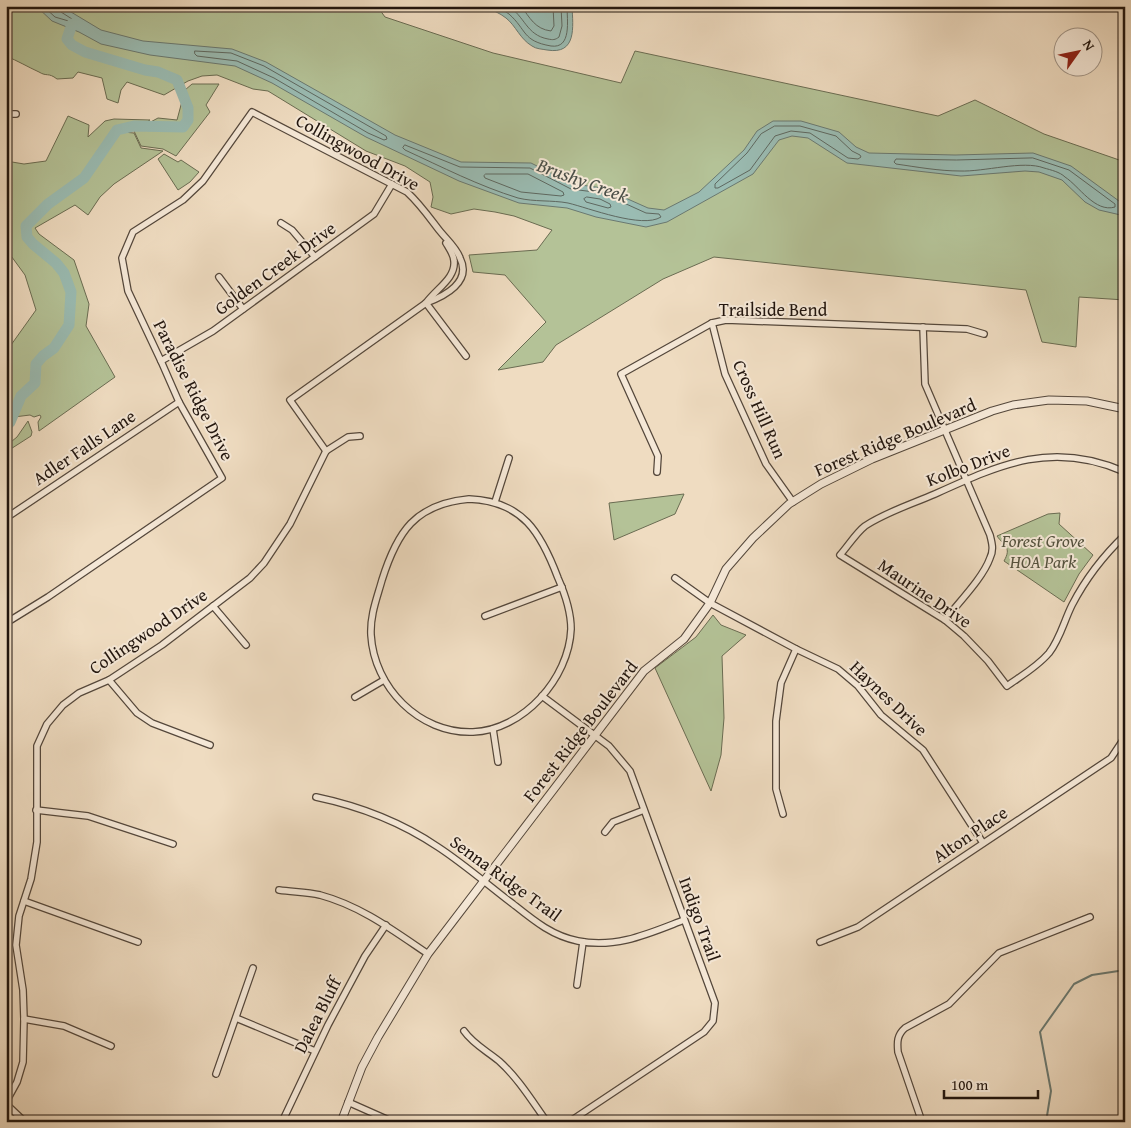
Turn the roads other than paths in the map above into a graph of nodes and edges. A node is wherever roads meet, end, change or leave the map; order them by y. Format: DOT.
graph roads {
  1 [pos="252,112"];
  2 [pos="6,114"];
  3 [pos="16,114"];
  4 [pos="392,184"];
  5 [pos="281,223"];
  6 [pos="440,231"];
  7 [pos="315,257"];
  8 [pos="219,277"];
  9 [pos="426,303"];
  10 [pos="243,309"];
  11 [pos="712,323"];
  12 [pos="923,327"];
  13 [pos="984,334"];
  14 [pos="466,356"];
  15 [pos="161,361"];
  16 [pos="179,402"];
  17 [pos="1125,409"];
  18 [pos="944,430"];
  19 [pos="360,436"];
  20 [pos="326,451"];
  21 [pos="509,458"];
  22 [pos="657,472"];
  23 [pos="1125,472"];
  24 [pos="966,480"];
  25 [pos="495,502"];
  26 [pos="793,502"];
  27 [pos="6,518"];
  28 [pos="1125,535"];
  29 [pos="840,555"];
  30 [pos="676,578"];
  31 [pos="562,587"];
  32 [pos="710,603"];
  33 [pos="213,606"];
  34 [pos="485,616"];
  35 [pos="945,620"];
  36 [pos="6,623"];
  37 [pos="246,645"];
  38 [pos="796,649"];
  39 [pos="109,680"];
  40 [pos="384,680"];
  41 [pos="542,696"];
  42 [pos="355,697"];
  43 [pos="494,729"];
  44 [pos="595,735"];
  45 [pos="1125,737"];
  46 [pos="210,745"];
  47 [pos="498,762"];
  48 [pos="316,797"];
  49 [pos="36,810"];
  50 [pos="644,810"];
  51 [pos="783,814"];
  52 [pos="605,832"];
  53 [pos="983,843"];
  54 [pos="172,844"];
  55 [pos="482,881"];
  56 [pos="278,890"];
  57 [pos="24,901"];
  58 [pos="1090,917"];
  59 [pos="684,920"];
  60 [pos="386,925"];
  61 [pos="138,942"];
  62 [pos="583,942"];
  63 [pos="820,942"];
  64 [pos="428,954"];
  65 [pos="253,968"];
  66 [pos="577,985"];
  67 [pos="236,1018"];
  68 [pos="24,1019"];
  69 [pos="464,1031"];
  70 [pos="111,1046"];
  71 [pos="315,1050"];
  72 [pos="216,1074"];
  73 [pos="348,1102"];
  74 [pos="6,1103"];
  75 [pos="25,1122"];
  76 [pos="282,1122"];
  77 [pos="341,1122"];
  78 [pos="393,1122"];
  79 [pos="547,1122"];
  80 [pos="568,1122"];
  81 [pos="922,1122"];
  1 -- 4 [label="street, Collingwood Drive"];
  1 -- 15 [label="street, Paradise Ridge Drive"];
  2 -- 3 [label="street"];
  4 -- 6 [label="street, Collingwood Drive"];
  4 -- 7 [label="street, Golden Creek Drive"];
  5 -- 7 [label="street"];
  6 -- 9 [label="street, Collingwood Drive"];
  6 -- 9 [label="street, Collingwood Drive"];
  7 -- 10 [label="street, Golden Creek Drive"];
  8 -- 10 [label="street"];
  9 -- 14 [label="street"];
  9 -- 20 [label="street, Collingwood Drive"];
  10 -- 15 [label="street, Golden Creek Drive"];
  11 -- 12 [label="street, Trailside Bend"];
  11 -- 22 [label="street, Trailside Bend"];
  11 -- 26 [label="street, Cross Hill Run"];
  12 -- 13 [label="street, Trailside Bend"];
  12 -- 18 [label="street"];
  15 -- 16 [label="street, Paradise Ridge Drive"];
  16 -- 27 [label="street, Adler Falls Lane"];
  16 -- 36 [label="street, Paradise Ridge Drive"];
  17 -- 18 [label="street, Forest Ridge Boulevard"];
  18 -- 24 [label="street"];
  18 -- 26 [label="street, Forest Ridge Boulevard"];
  19 -- 20 [label="street"];
  20 -- 33 [label="street, Collingwood Drive"];
  21 -- 25 [label="street"];
  23 -- 24 [label="street, Kolbo Drive"];
  24 -- 29 [label="street, Kolbo Drive"];
  24 -- 35 [label="street"];
  25 -- 31 [label="street"];
  25 -- 40 [label="street"];
  26 -- 32 [label="street, Forest Ridge Boulevard"];
  28 -- 35 [label="street, Maurine Drive"];
  29 -- 35 [label="street, Maurine Drive"];
  30 -- 32 [label="street, Haynes Drive"];
  31 -- 34 [label="street"];
  31 -- 41 [label="street"];
  32 -- 38 [label="street, Haynes Drive"];
  32 -- 44 [label="street, Forest Ridge Boulevard"];
  33 -- 37 [label="street"];
  33 -- 39 [label="street, Collingwood Drive"];
  38 -- 51 [label="street"];
  38 -- 53 [label="street, Haynes Drive"];
  39 -- 46 [label="street"];
  39 -- 49 [label="street, Collingwood Drive"];
  40 -- 42 [label="street"];
  40 -- 43 [label="street"];
  41 -- 43 [label="street"];
  41 -- 44 [label="street, Indigo Trail"];
  43 -- 47 [label="street"];
  44 -- 50 [label="street, Indigo Trail"];
  44 -- 55 [label="street, Forest Ridge Boulevard"];
  45 -- 53 [label="street, Alton Place"];
  48 -- 55 [label="street, Senna Ridge Trail"];
  49 -- 54 [label="street"];
  49 -- 57 [label="street, Collingwood Drive"];
  50 -- 52 [label="street"];
  50 -- 59 [label="street, Indigo Trail"];
  53 -- 63 [label="street, Alton Place"];
  55 -- 62 [label="street, Senna Ridge Trail"];
  55 -- 64 [label="street, Forest Ridge Boulevard"];
  56 -- 60 [label="street"];
  57 -- 61 [label="street"];
  57 -- 68 [label="street, Collingwood Drive"];
  58 -- 81 [label="street"];
  59 -- 62 [label="street, Senna Ridge Trail"];
  59 -- 80 [label="street, Indigo Trail"];
  60 -- 64 [label="street"];
  60 -- 71 [label="street, Dalea Bluff"];
  62 -- 66 [label="street"];
  64 -- 73 [label="street, Forest Ridge Boulevard"];
  65 -- 67 [label="street"];
  67 -- 71 [label="street"];
  67 -- 72 [label="street"];
  68 -- 70 [label="street"];
  68 -- 74 [label="street, Collingwood Drive"];
  69 -- 79 [label="street"];
  71 -- 76 [label="street, Dalea Bluff"];
  73 -- 77 [label="street, Forest Ridge Boulevard"];
  73 -- 78 [label="street"];
  74 -- 75 [label="street"];
}
